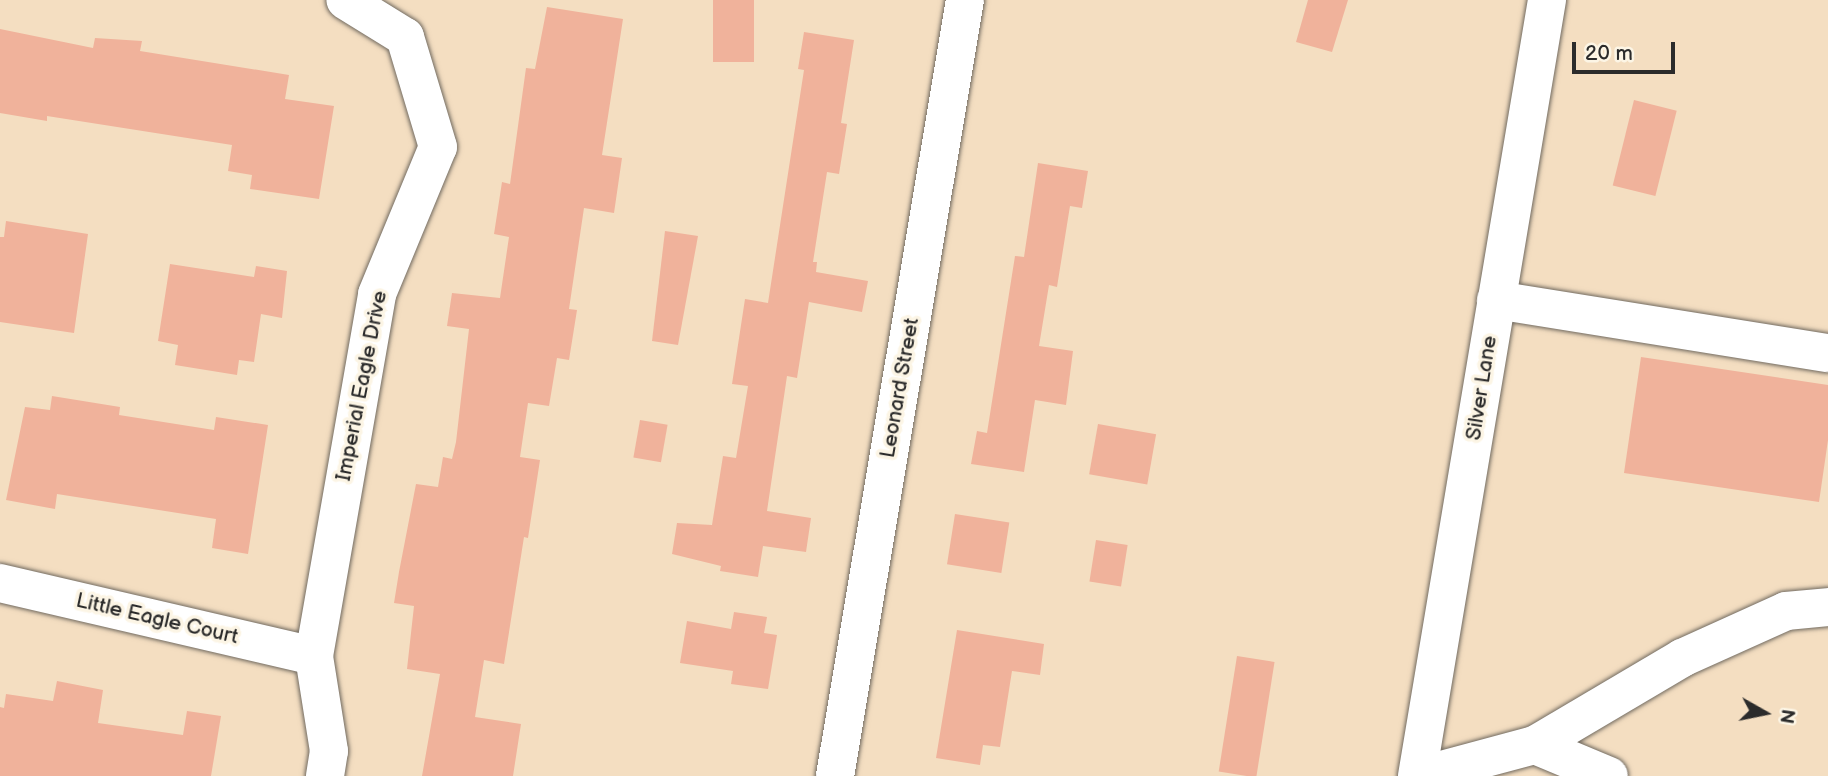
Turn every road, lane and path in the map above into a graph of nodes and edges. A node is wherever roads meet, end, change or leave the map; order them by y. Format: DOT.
graph roads {
  1 [pos="345,0"];
  2 [pos="965,0"];
  3 [pos="1547,0"];
  4 [pos="1496,300"];
  5 [pos="1828,353"];
  6 [pos="0,583"];
  7 [pos="1828,607"];
  8 [pos="314,656"];
  9 [pos="1535,745"];
  10 [pos="325,776"];
  11 [pos="835,776"];
  12 [pos="1418,776"];
  13 [pos="1609,776"];
  1 -- 8 [label="street, Imperial Eagle Drive"];
  2 -- 11 [label="street, Leonard Street"];
  3 -- 4 [label="street, Silver Lane"];
  4 -- 5 [label="street"];
  4 -- 12 [label="street, Silver Lane"];
  6 -- 8 [label="street, Little Eagle Court"];
  7 -- 9 [label="street"];
  8 -- 10 [label="street, Imperial Eagle Drive"];
  9 -- 12 [label="street"];
  9 -- 13 [label="street"];
}
